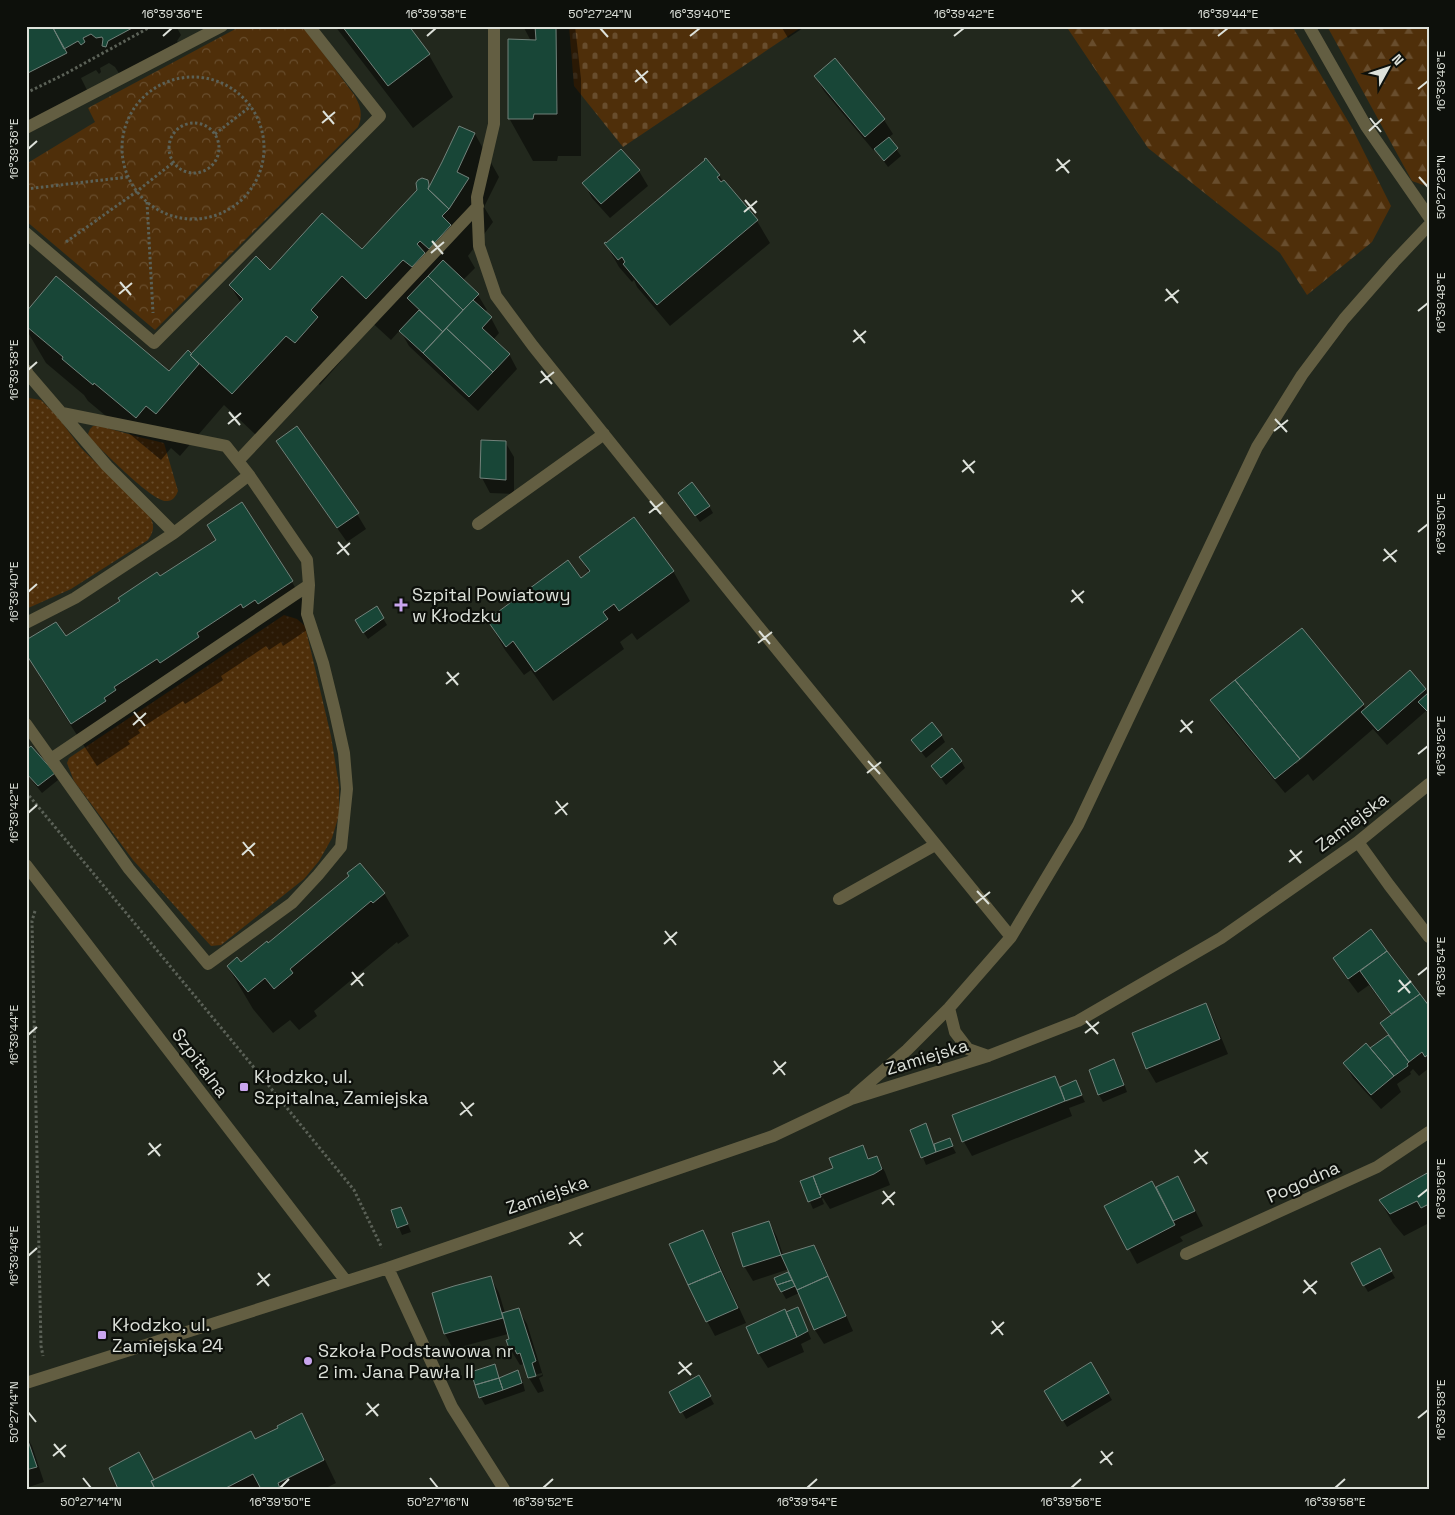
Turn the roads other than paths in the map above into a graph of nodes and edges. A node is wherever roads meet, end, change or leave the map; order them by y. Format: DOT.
graph roads {
  1 [pos="222,26"];
  2 [pos="310,26"];
  3 [pos="494,26"];
  4 [pos="1309,26"];
  5 [pos="26,128"];
  6 [pos="478,206"];
  7 [pos="1429,217"];
  8 [pos="1429,225"];
  9 [pos="26,233"];
  10 [pos="26,370"];
  11 [pos="62,413"];
  12 [pos="604,434"];
  13 [pos="238,461"];
  14 [pos="249,475"];
  15 [pos="478,524"];
  16 [pos="174,533"];
  17 [pos="309,585"];
  18 [pos="26,623"];
  19 [pos="26,724"];
  20 [pos="51,759"];
  21 [pos="1429,784"];
  22 [pos="1358,842"];
  23 [pos="935,845"];
  24 [pos="26,865"];
  25 [pos="838,899"];
  26 [pos="1011,937"];
  27 [pos="1429,938"];
  28 [pos="949,1008"];
  29 [pos="988,1056"];
  30 [pos="851,1099"];
  31 [pos="1429,1132"];
  32 [pos="1186,1254"];
  33 [pos="390,1267"];
  34 [pos="346,1281"];
  35 [pos="26,1383"];
  36 [pos="504,1489"];
  1 -- 5 [label="street"];
  2 -- 9 [label="street"];
  3 -- 6 [label="street"];
  4 -- 7 [label="street"];
  6 -- 12 [label="street"];
  6 -- 13 [label="street"];
  8 -- 26 [label="street"];
  10 -- 11 [label="street"];
  11 -- 13 [label="street"];
  11 -- 16 [label="street"];
  12 -- 15 [label="street"];
  12 -- 23 [label="street"];
  13 -- 14 [label="street"];
  14 -- 16 [label="street"];
  14 -- 17 [label="street"];
  16 -- 18 [label="street"];
  17 -- 20 [label="street"];
  17 -- 20 [label="street"];
  19 -- 20 [label="street"];
  21 -- 22 [label="street, Zamiejska"];
  22 -- 27 [label="street"];
  22 -- 29 [label="street, Zamiejska"];
  23 -- 25 [label="street"];
  23 -- 26 [label="street"];
  24 -- 34 [label="street, Szpitalna"];
  26 -- 28 [label="street"];
  28 -- 29 [label="street"];
  28 -- 30 [label="street"];
  29 -- 30 [label="street, Zamiejska"];
  30 -- 33 [label="street, Zamiejska"];
  31 -- 32 [label="street, Pogodna"];
  33 -- 34 [label="street, Zamiejska"];
  33 -- 36 [label="street"];
  34 -- 35 [label="street, Zamiejska"];
}
